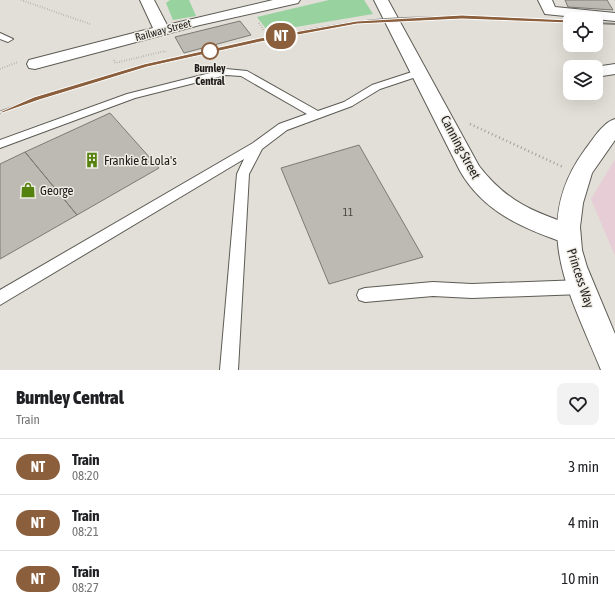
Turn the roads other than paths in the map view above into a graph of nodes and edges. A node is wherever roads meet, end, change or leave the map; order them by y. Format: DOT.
graph roads {
  1 [pos="147,0"];
  2 [pos="293,0"];
  3 [pos="381,0"];
  4 [pos="548,5"];
  5 [pos="615,18"];
  6 [pos="162,30"];
  7 [pos="35,64"];
  8 [pos="418,68"];
  9 [pos="615,69"];
  10 [pos="603,71"];
  11 [pos="317,114"];
  12 [pos="615,126"];
  13 [pos="0,144"];
  14 [pos="257,146"];
  15 [pos="568,234"];
  16 [pos="582,287"];
  17 [pos="365,295"];
  18 [pos="0,298"];
  19 [pos="615,367"];
  20 [pos="229,370"];
  1 -- 6 [label="street"];
  2 -- 6 [label="street, Railway Street"];
  3 -- 8 [label="street, Canning Street"];
  4 -- 5 [label="street"];
  6 -- 7 [label="street, Railway Street"];
  8 -- 11 [label="lane"];
  8 -- 15 [label="street, Canning Street"];
  9 -- 10 [label="street"];
  11 -- 13 [label="lane"];
  11 -- 14 [label="lane"];
  12 -- 15 [label="street, Princess Way"];
  14 -- 18 [label="lane"];
  14 -- 20 [label="lane"];
  15 -- 16 [label="street, Princess Way"];
  16 -- 17 [label="lane"];
  16 -- 19 [label="street, Princess Way"];
}
